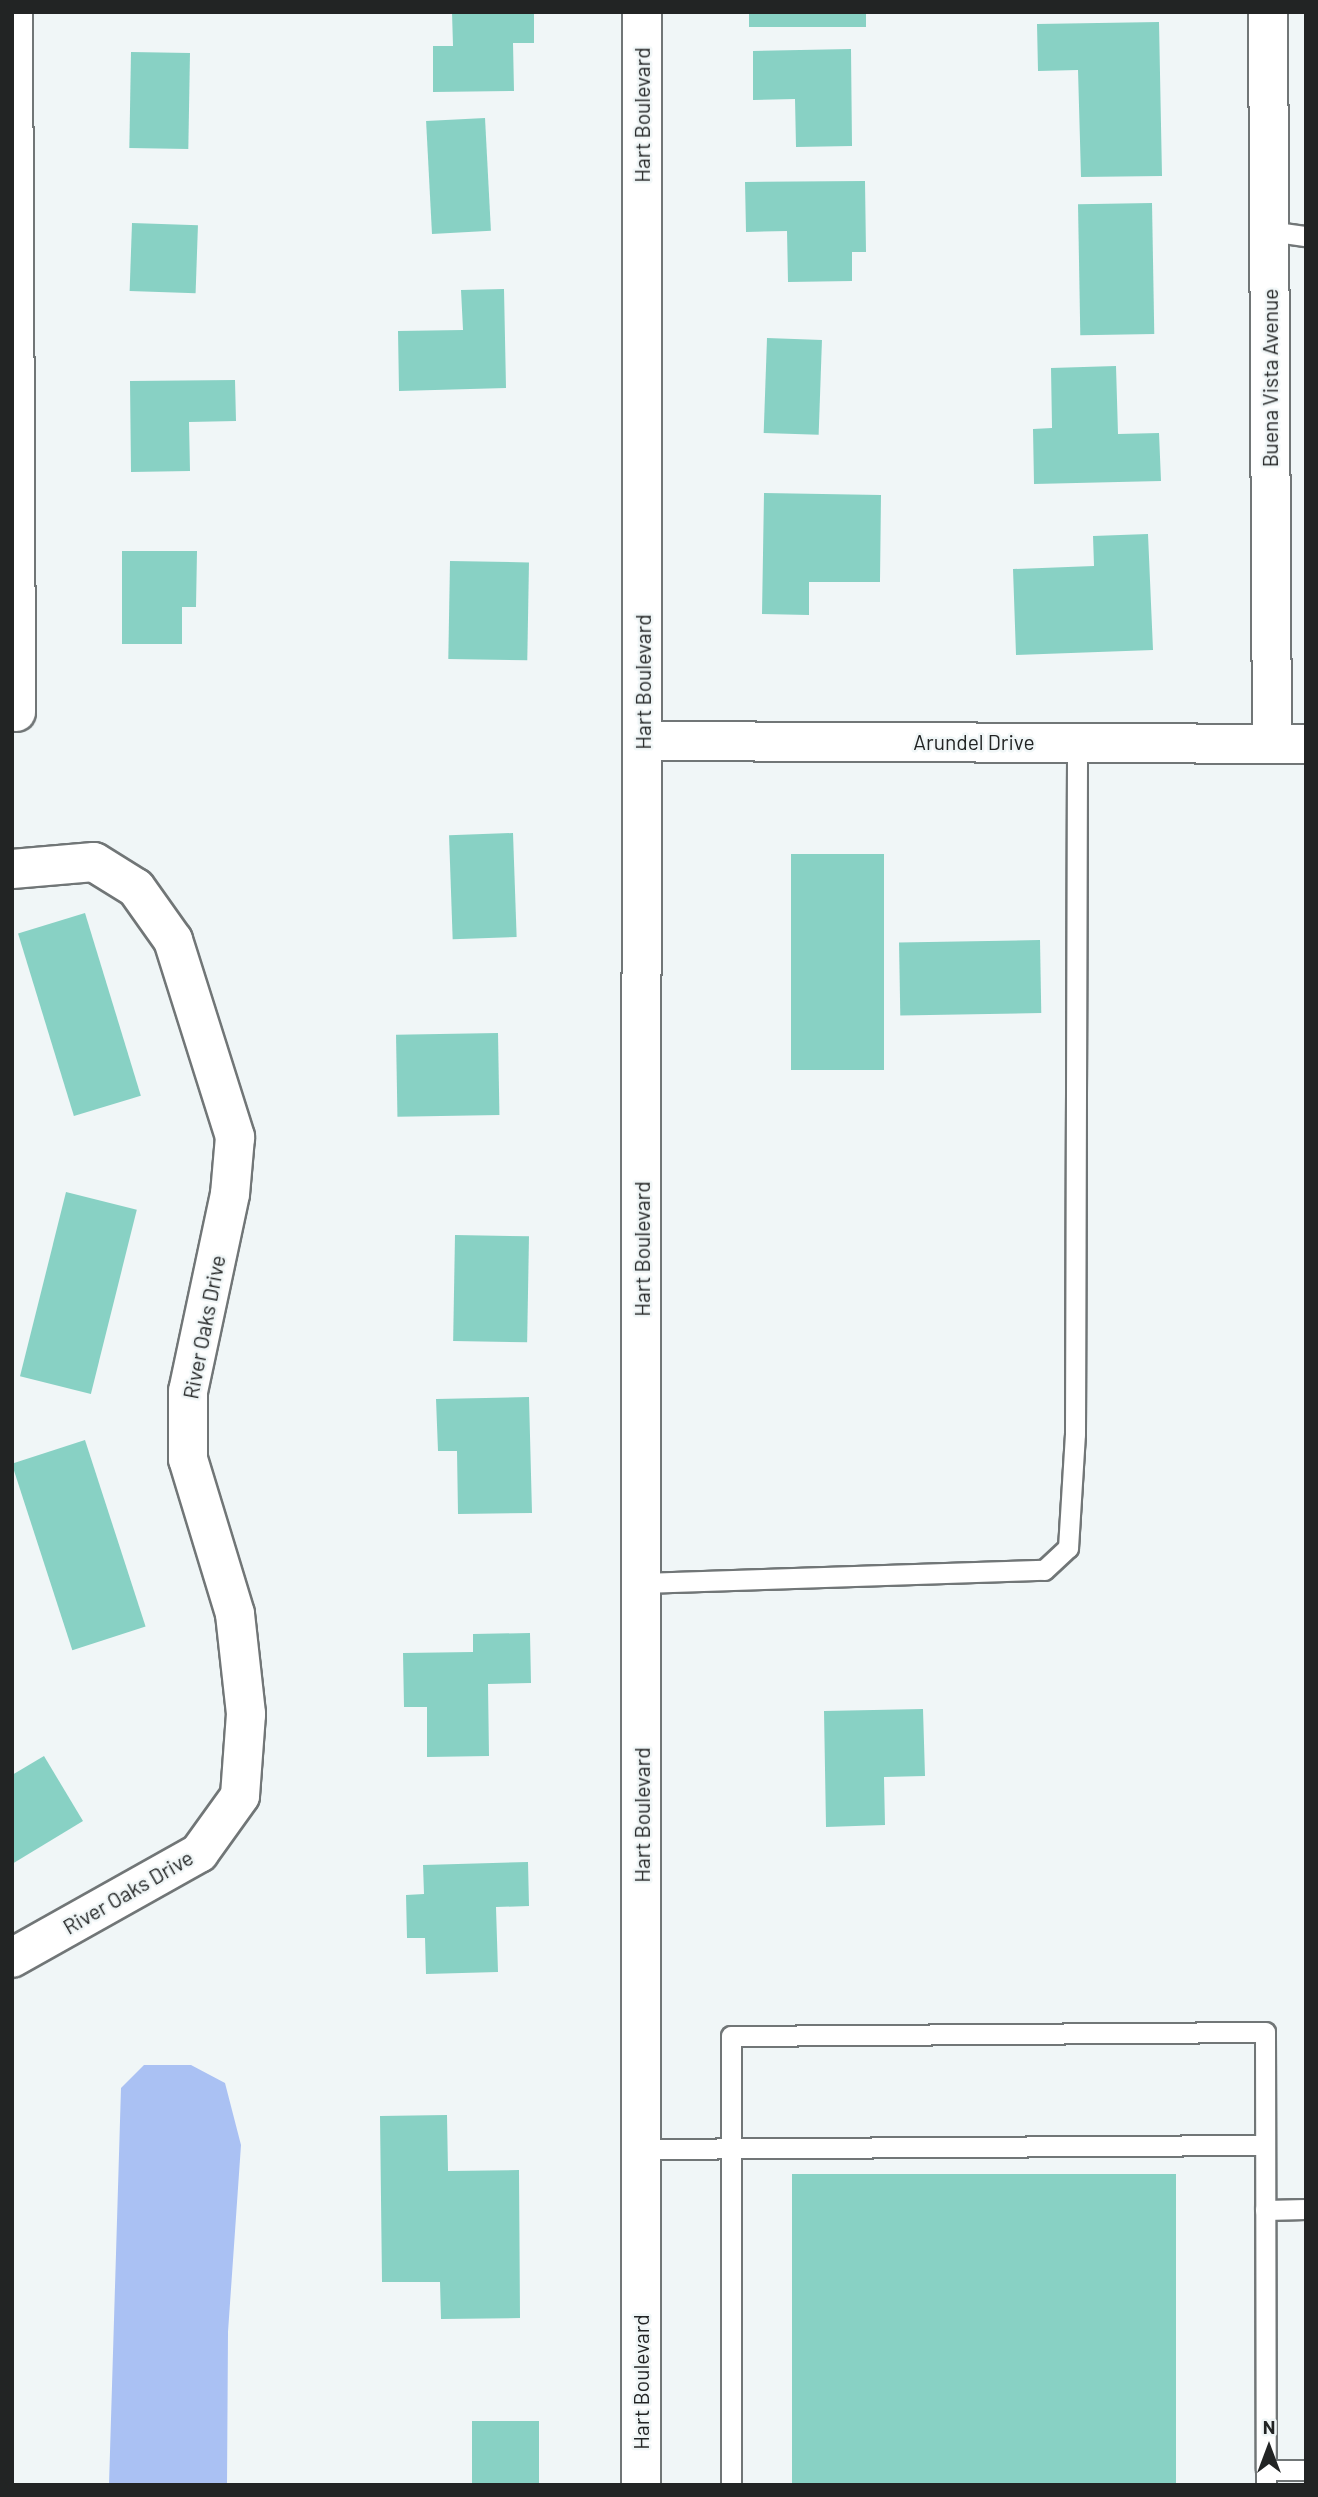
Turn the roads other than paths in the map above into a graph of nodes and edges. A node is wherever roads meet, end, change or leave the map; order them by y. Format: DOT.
graph roads {
  1 [pos="13,12"];
  2 [pos="642,12"];
  3 [pos="1268,12"];
  4 [pos="1287,234"];
  5 [pos="16,712"];
  6 [pos="643,741"];
  7 [pos="1077,743"];
  8 [pos="1289,744"];
  9 [pos="12,869"];
  10 [pos="642,1583"];
  11 [pos="12,1958"];
  12 [pos="1265,2145"];
  13 [pos="731,2148"];
  14 [pos="641,2149"];
  15 [pos="1306,2209"];
  16 [pos="1265,2210"];
  17 [pos="1306,2470"];
  18 [pos="1266,2477"];
  19 [pos="641,2485"];
  20 [pos="731,2485"];
  1 -- 5 [label="street"];
  2 -- 6 [label="street, Hart Boulevard"];
  3 -- 4 [label="street, Buena Vista Avenue"];
  4 -- 8 [label="street, Buena Vista Avenue"];
  6 -- 7 [label="street, Arundel Drive"];
  6 -- 10 [label="street, Hart Boulevard"];
  7 -- 8 [label="street, Arundel Drive"];
  7 -- 10 [label="lane"];
  9 -- 11 [label="street, River Oaks Drive"];
  10 -- 14 [label="street, Hart Boulevard"];
  12 -- 13 [label="lane"];
  12 -- 13 [label="lane"];
  12 -- 16 [label="lane"];
  13 -- 14 [label="lane"];
  13 -- 20 [label="lane"];
  14 -- 19 [label="street, Hart Boulevard"];
  15 -- 16 [label="lane"];
  16 -- 18 [label="lane"];
  17 -- 18 [label="lane"];
}
